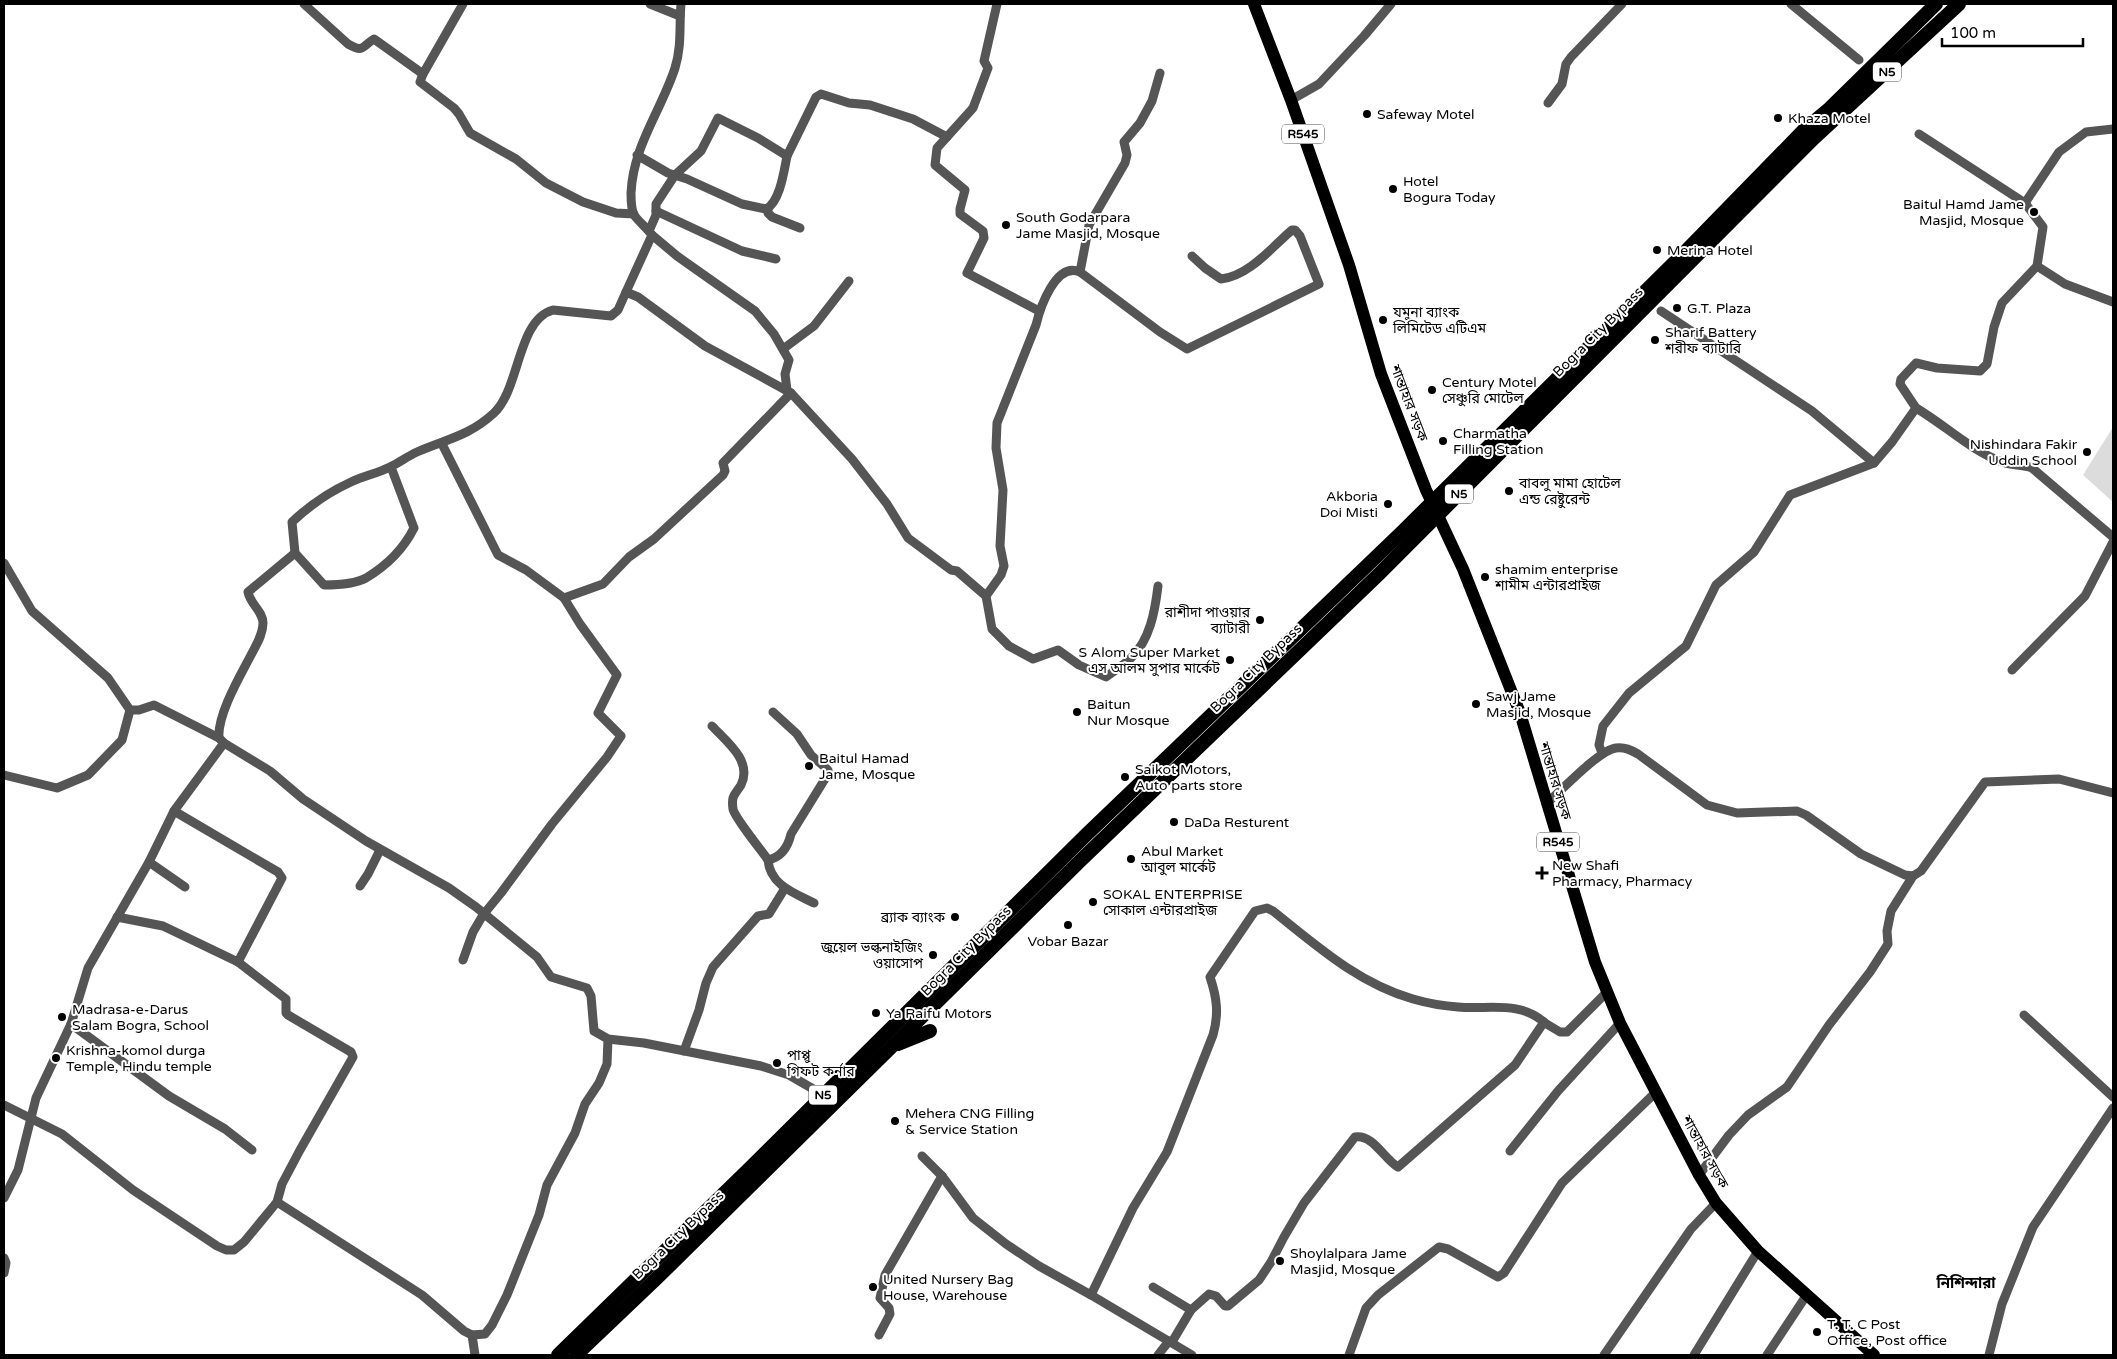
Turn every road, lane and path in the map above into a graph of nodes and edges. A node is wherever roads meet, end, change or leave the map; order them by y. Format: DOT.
graph roads {
  1 [pos="304,4"];
  2 [pos="463,4"];
  3 [pos="650,4"];
  4 [pos="681,4"];
  5 [pos="997,4"];
  6 [pos="1254,4"];
  7 [pos="1391,4"];
  8 [pos="1622,4"];
  9 [pos="1791,4"];
  10 [pos="1959,4"];
  11 [pos="1934,5"];
  12 [pos="680,16"];
  13 [pos="1859,60"];
  14 [pos="1160,73"];
  15 [pos="423,74"];
  16 [pos="1291,100"];
  17 [pos="1548,103"];
  18 [pos="2113,130"];
  19 [pos="1809,134"];
  20 [pos="1918,134"];
  21 [pos="947,137"];
  22 [pos="637,155"];
  23 [pos="787,156"];
  24 [pos="675,175"];
  25 [pos="2025,202"];
  26 [pos="768,209"];
  27 [pos="656,211"];
  28 [pos="634,214"];
  29 [pos="800,228"];
  30 [pos="650,233"];
  31 [pos="1192,256"];
  32 [pos="776,259"];
  33 [pos="2037,266"];
  34 [pos="1080,272"];
  35 [pos="849,281"];
  36 [pos="626,292"];
  37 [pos="2113,302"];
  38 [pos="1039,311"];
  39 [pos="1661,311"];
  40 [pos="784,349"];
  41 [pos="789,391"];
  42 [pos="1916,408"];
  43 [pos="442,444"];
  44 [pos="1874,463"];
  45 [pos="391,467"];
  46 [pos="2113,538"];
  47 [pos="2113,542"];
  48 [pos="295,553"];
  49 [pos="4,563"];
  50 [pos="1158,586"];
  51 [pos="986,596"];
  52 [pos="564,598"];
  53 [pos="2012,670"];
  54 [pos="130,710"];
  55 [pos="773,712"];
  56 [pos="712,726"];
  57 [pos="221,740"];
  58 [pos="1602,753"];
  59 [pos="4,776"];
  60 [pos="2113,793"];
  61 [pos="1546,804"];
  62 [pos="174,811"];
  63 [pos="380,850"];
  64 [pos="768,860"];
  65 [pos="149,862"];
  66 [pos="1913,876"];
  67 [pos="360,886"];
  68 [pos="185,887"];
  69 [pos="785,888"];
  70 [pos="814,903"];
  71 [pos="483,914"];
  72 [pos="117,917"];
  73 [pos="463,960"];
  74 [pos="238,962"];
  75 [pos="1607,992"];
  76 [pos="2024,1015"];
  77 [pos="1545,1022"];
  78 [pos="1620,1023"];
  79 [pos="71,1024"];
  80 [pos="930,1031"];
  81 [pos="608,1039"];
  82 [pos="891,1047"];
  83 [pos="684,1051"];
  84 [pos="815,1090"];
  85 [pos="1656,1092"];
  86 [pos="2113,1097"];
  87 [pos="4,1105"];
  88 [pos="2113,1108"];
  89 [pos="31,1119"];
  90 [pos="252,1150"];
  91 [pos="1510,1151"];
  92 [pos="922,1156"];
  93 [pos="942,1176"];
  94 [pos="1699,1176"];
  95 [pos="4,1198"];
  96 [pos="277,1202"];
  97 [pos="1716,1203"];
  98 [pos="1758,1251"];
  99 [pos="4,1258"];
  100 [pos="4,1273"];
  101 [pos="1153,1287"];
  102 [pos="1091,1295"];
  103 [pos="1806,1296"];
  104 [pos="1191,1310"];
  105 [pos="472,1335"];
  106 [pos="879,1335"];
  107 [pos="1170,1341"];
  108 [pos="475,1355"];
  109 [pos="558,1355"];
  110 [pos="576,1355"];
  111 [pos="1158,1355"];
  112 [pos="1192,1355"];
  113 [pos="1349,1355"];
  114 [pos="1604,1355"];
  115 [pos="1694,1355"];
  116 [pos="1767,1355"];
  117 [pos="1874,1355"];
  118 [pos="1989,1355"];
  1 -- 15 [label="street"];
  2 -- 15 [label="street"];
  3 -- 12 [label="street"];
  4 -- 12 [label="street"];
  5 -- 21 [label="street"];
  6 -- 16 [label="main road, R545"];
  7 -- 16 [label="street"];
  8 -- 17 [label="street"];
  9 -- 13 [label="street"];
  10 -- 19 [label="highway, Bogra City Bypass / N5"];
  11 -- 19 [label="highway, Bogra City Bypass / N5"];
  12 -- 22 [label="street"];
  14 -- 34 [label="street"];
  15 -- 28 [label="street"];
  16 -- 61 [label="main road, শান্তাহার সড়ক / R545"];
  18 -- 25 [label="street"];
  19 -- 82 [label="highway, Bogra City Bypass / N5"];
  19 -- 109 [label="highway, Bogra City Bypass / N5"];
  20 -- 25 [label="street"];
  21 -- 23 [label="street"];
  21 -- 38 [label="street"];
  22 -- 24 [label="street"];
  22 -- 28 [label="street"];
  23 -- 24 [label="street"];
  23 -- 26 [label="street"];
  24 -- 26 [label="street"];
  24 -- 27 [label="street"];
  25 -- 33 [label="street"];
  26 -- 29 [label="street"];
  27 -- 30 [label="street"];
  27 -- 32 [label="street"];
  28 -- 30 [label="street"];
  30 -- 36 [label="street"];
  30 -- 40 [label="street"];
  31 -- 34 [label="street"];
  33 -- 37 [label="street"];
  33 -- 42 [label="street"];
  34 -- 38 [label="street"];
  35 -- 40 [label="street"];
  36 -- 41 [label="street"];
  36 -- 43 [label="street"];
  38 -- 51 [label="street"];
  39 -- 44 [label="street"];
  40 -- 41 [label="street"];
  41 -- 51 [label="street"];
  41 -- 52 [label="street"];
  42 -- 44 [label="street"];
  42 -- 46 [label="street"];
  43 -- 45 [label="street"];
  43 -- 52 [label="street"];
  44 -- 58 [label="street"];
  45 -- 48 [label="street"];
  45 -- 48 [label="street"];
  47 -- 53 [label="street"];
  48 -- 57 [label="street"];
  49 -- 54 [label="street"];
  50 -- 51 [label="street"];
  52 -- 71 [label="street"];
  54 -- 57 [label="street"];
  54 -- 59 [label="street"];
  55 -- 64 [label="street"];
  56 -- 64 [label="street"];
  57 -- 62 [label="street"];
  57 -- 63 [label="street"];
  58 -- 61 [label="street"];
  58 -- 66 [label="street"];
  60 -- 66 [label="street"];
  61 -- 75 [label="main road, শান্তাহার সড়ক / R545"];
  62 -- 65 [label="street"];
  62 -- 74 [label="street"];
  63 -- 67 [label="street"];
  63 -- 71 [label="street"];
  64 -- 69 [label="street"];
  65 -- 68 [label="street"];
  65 -- 72 [label="street"];
  66 -- 94 [label="street"];
  69 -- 70 [label="street"];
  69 -- 83 [label="street"];
  71 -- 73 [label="street"];
  71 -- 81 [label="street"];
  72 -- 74 [label="street"];
  72 -- 79 [label="street"];
  74 -- 96 [label="street"];
  75 -- 77 [label="street"];
  75 -- 78 [label="main road, শান্তাহার সড়ক / R545"];
  76 -- 86 [label="street"];
  77 -- 102 [label="street"];
  77 -- 104 [label="street"];
  78 -- 85 [label="main road, শান্তাহার সড়ক / R545"];
  78 -- 91 [label="street"];
  79 -- 89 [label="street"];
  79 -- 90 [label="street"];
  80 -- 82 [label="highway"];
  81 -- 83 [label="street"];
  81 -- 105 [label="street"];
  82 -- 110 [label="highway, Bogra City Bypass / N5"];
  83 -- 84 [label="street"];
  85 -- 94 [label="main road, শান্তাহার সড়ক / R545"];
  85 -- 113 [label="street"];
  87 -- 89 [label="street"];
  88 -- 118 [label="street"];
  89 -- 95 [label="street"];
  89 -- 96 [label="street"];
  92 -- 93 [label="street"];
  93 -- 102 [label="street"];
  93 -- 106 [label="street"];
  94 -- 97 [label="main road, শান্তাহার সড়ক / R545"];
  96 -- 105 [label="street"];
  97 -- 98 [label="main road, শান্তাহার সড়ক / R545"];
  97 -- 114 [label="street"];
  98 -- 103 [label="main road, শান্তাহার সড়ক / R545"];
  98 -- 115 [label="street"];
  99 -- 100 [label="street"];
  101 -- 104 [label="street"];
  102 -- 107 [label="street"];
  103 -- 116 [label="street"];
  103 -- 117 [label="main road, শান্তাহার সড়ক / R545"];
  104 -- 107 [label="street"];
  105 -- 108 [label="street"];
  107 -- 111 [label="street"];
  107 -- 112 [label="street"];
}
